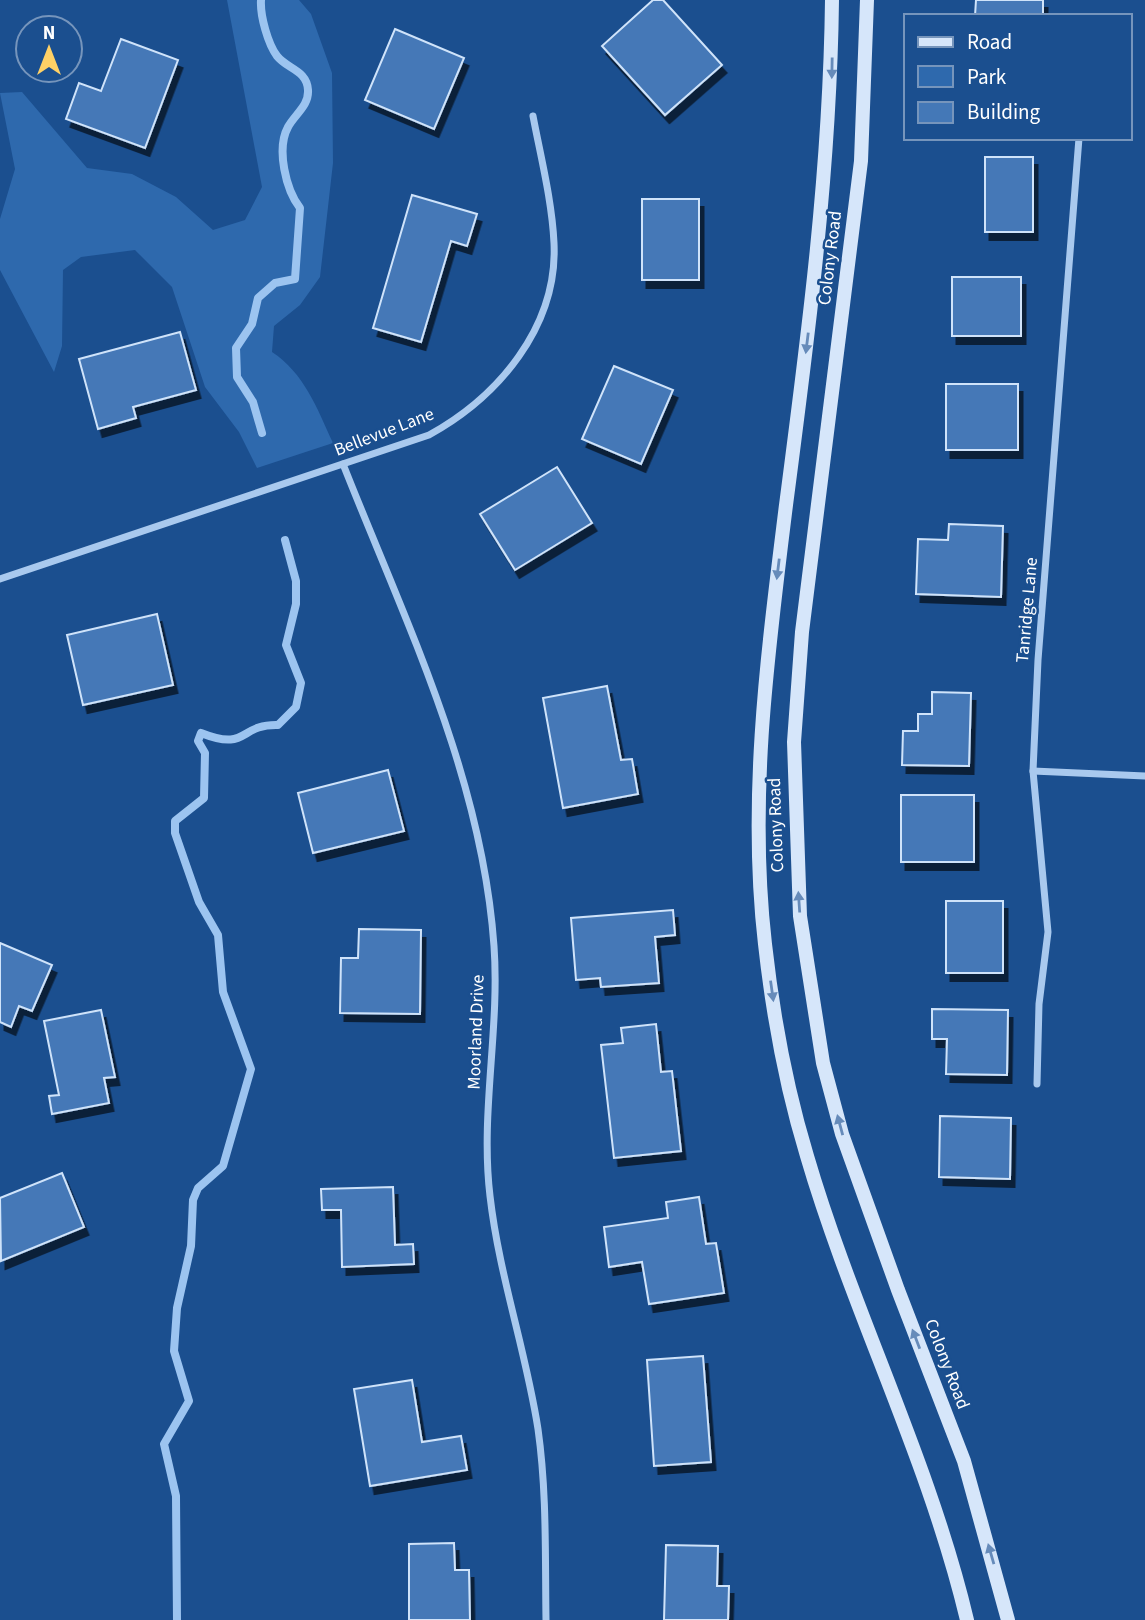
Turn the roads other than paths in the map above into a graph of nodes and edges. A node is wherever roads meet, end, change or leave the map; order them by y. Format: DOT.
graph roads {
  1 [pos="832,0"];
  2 [pos="867,0"];
  3 [pos="533,116"];
  4 [pos="1079,140"];
  5 [pos="343,464"];
  6 [pos="0,579"];
  7 [pos="1033,771"];
  8 [pos="1145,776"];
  9 [pos="1038,1084"];
  10 [pos="547,1620"];
  11 [pos="967,1620"];
  12 [pos="1008,1620"];
  1 -- 11 [label="main road, Colony Road, one-way"];
  12 -- 2 [label="main road, Colony Road, one-way"];
  3 -- 5 [label="street, Bellevue Lane"];
  4 -- 7 [label="street, Tanridge Lane"];
  5 -- 6 [label="street, Bellevue Lane"];
  5 -- 10 [label="street, Moorland Drive"];
  7 -- 8 [label="street"];
  7 -- 9 [label="street, Tanridge Lane"];
}
